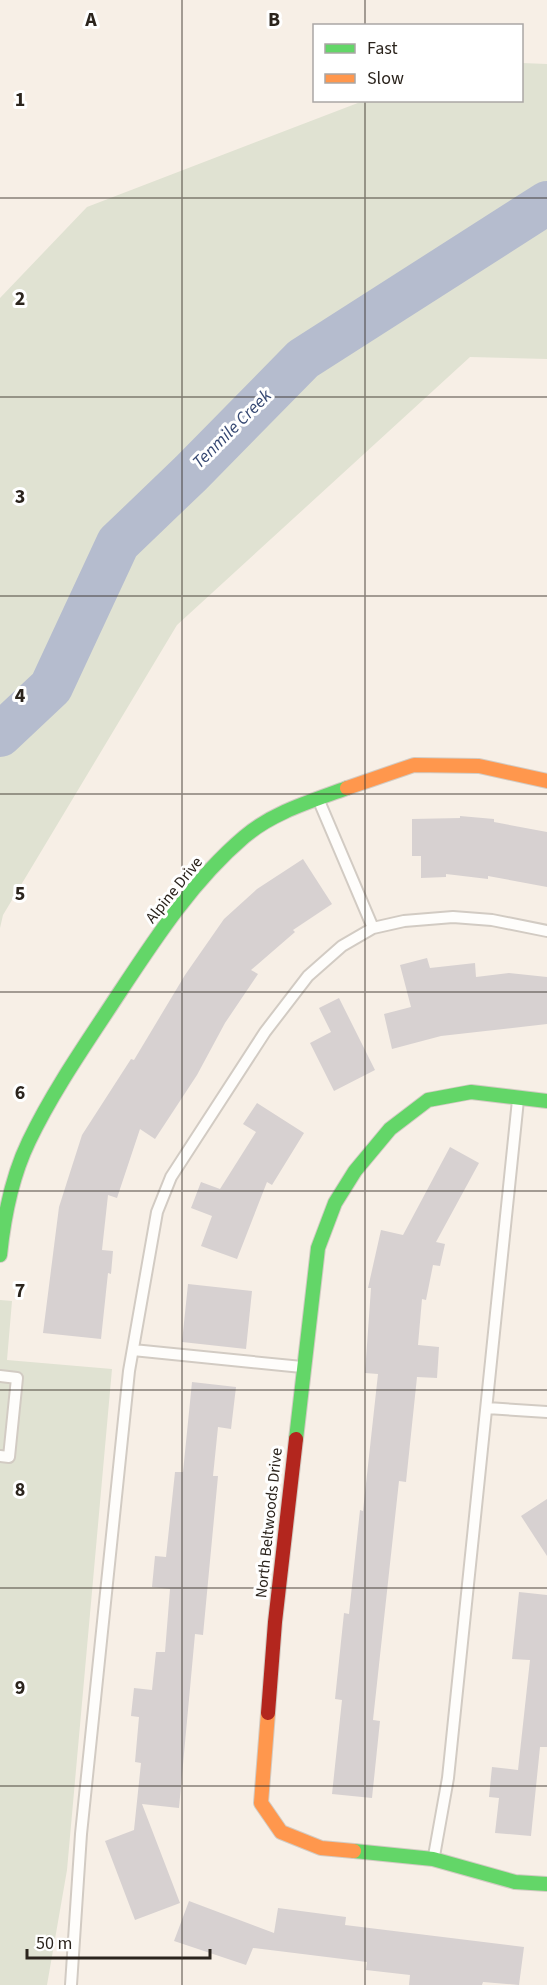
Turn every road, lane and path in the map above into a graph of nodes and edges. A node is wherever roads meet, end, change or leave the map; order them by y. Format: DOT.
graph roads {
  1 [pos="547,781"];
  2 [pos="318,798"];
  3 [pos="373,928"];
  4 [pos="547,931"];
  5 [pos="519,1095"];
  6 [pos="547,1101"];
  7 [pos="0,1255"];
  8 [pos="133,1350"];
  9 [pos="303,1367"];
  10 [pos="0,1376"];
  11 [pos="487,1407"];
  12 [pos="547,1412"];
  13 [pos="0,1456"];
  14 [pos="433,1859"];
  15 [pos="547,1884"];
  16 [pos="71,1985"];
  1 -- 2 [label="street, Alpine Drive"];
  2 -- 3 [label="lane"];
  2 -- 7 [label="street, Alpine Drive"];
  3 -- 4 [label="lane"];
  3 -- 8 [label="lane"];
  5 -- 6 [label="street, North Beltwoods Drive"];
  5 -- 9 [label="street, North Beltwoods Drive"];
  5 -- 11 [label="lane"];
  8 -- 9 [label="lane"];
  8 -- 16 [label="lane"];
  9 -- 14 [label="street, North Beltwoods Drive"];
  10 -- 13 [label="lane"];
  11 -- 12 [label="lane"];
  11 -- 14 [label="lane"];
  14 -- 15 [label="street, North Beltwoods Drive"];
}
